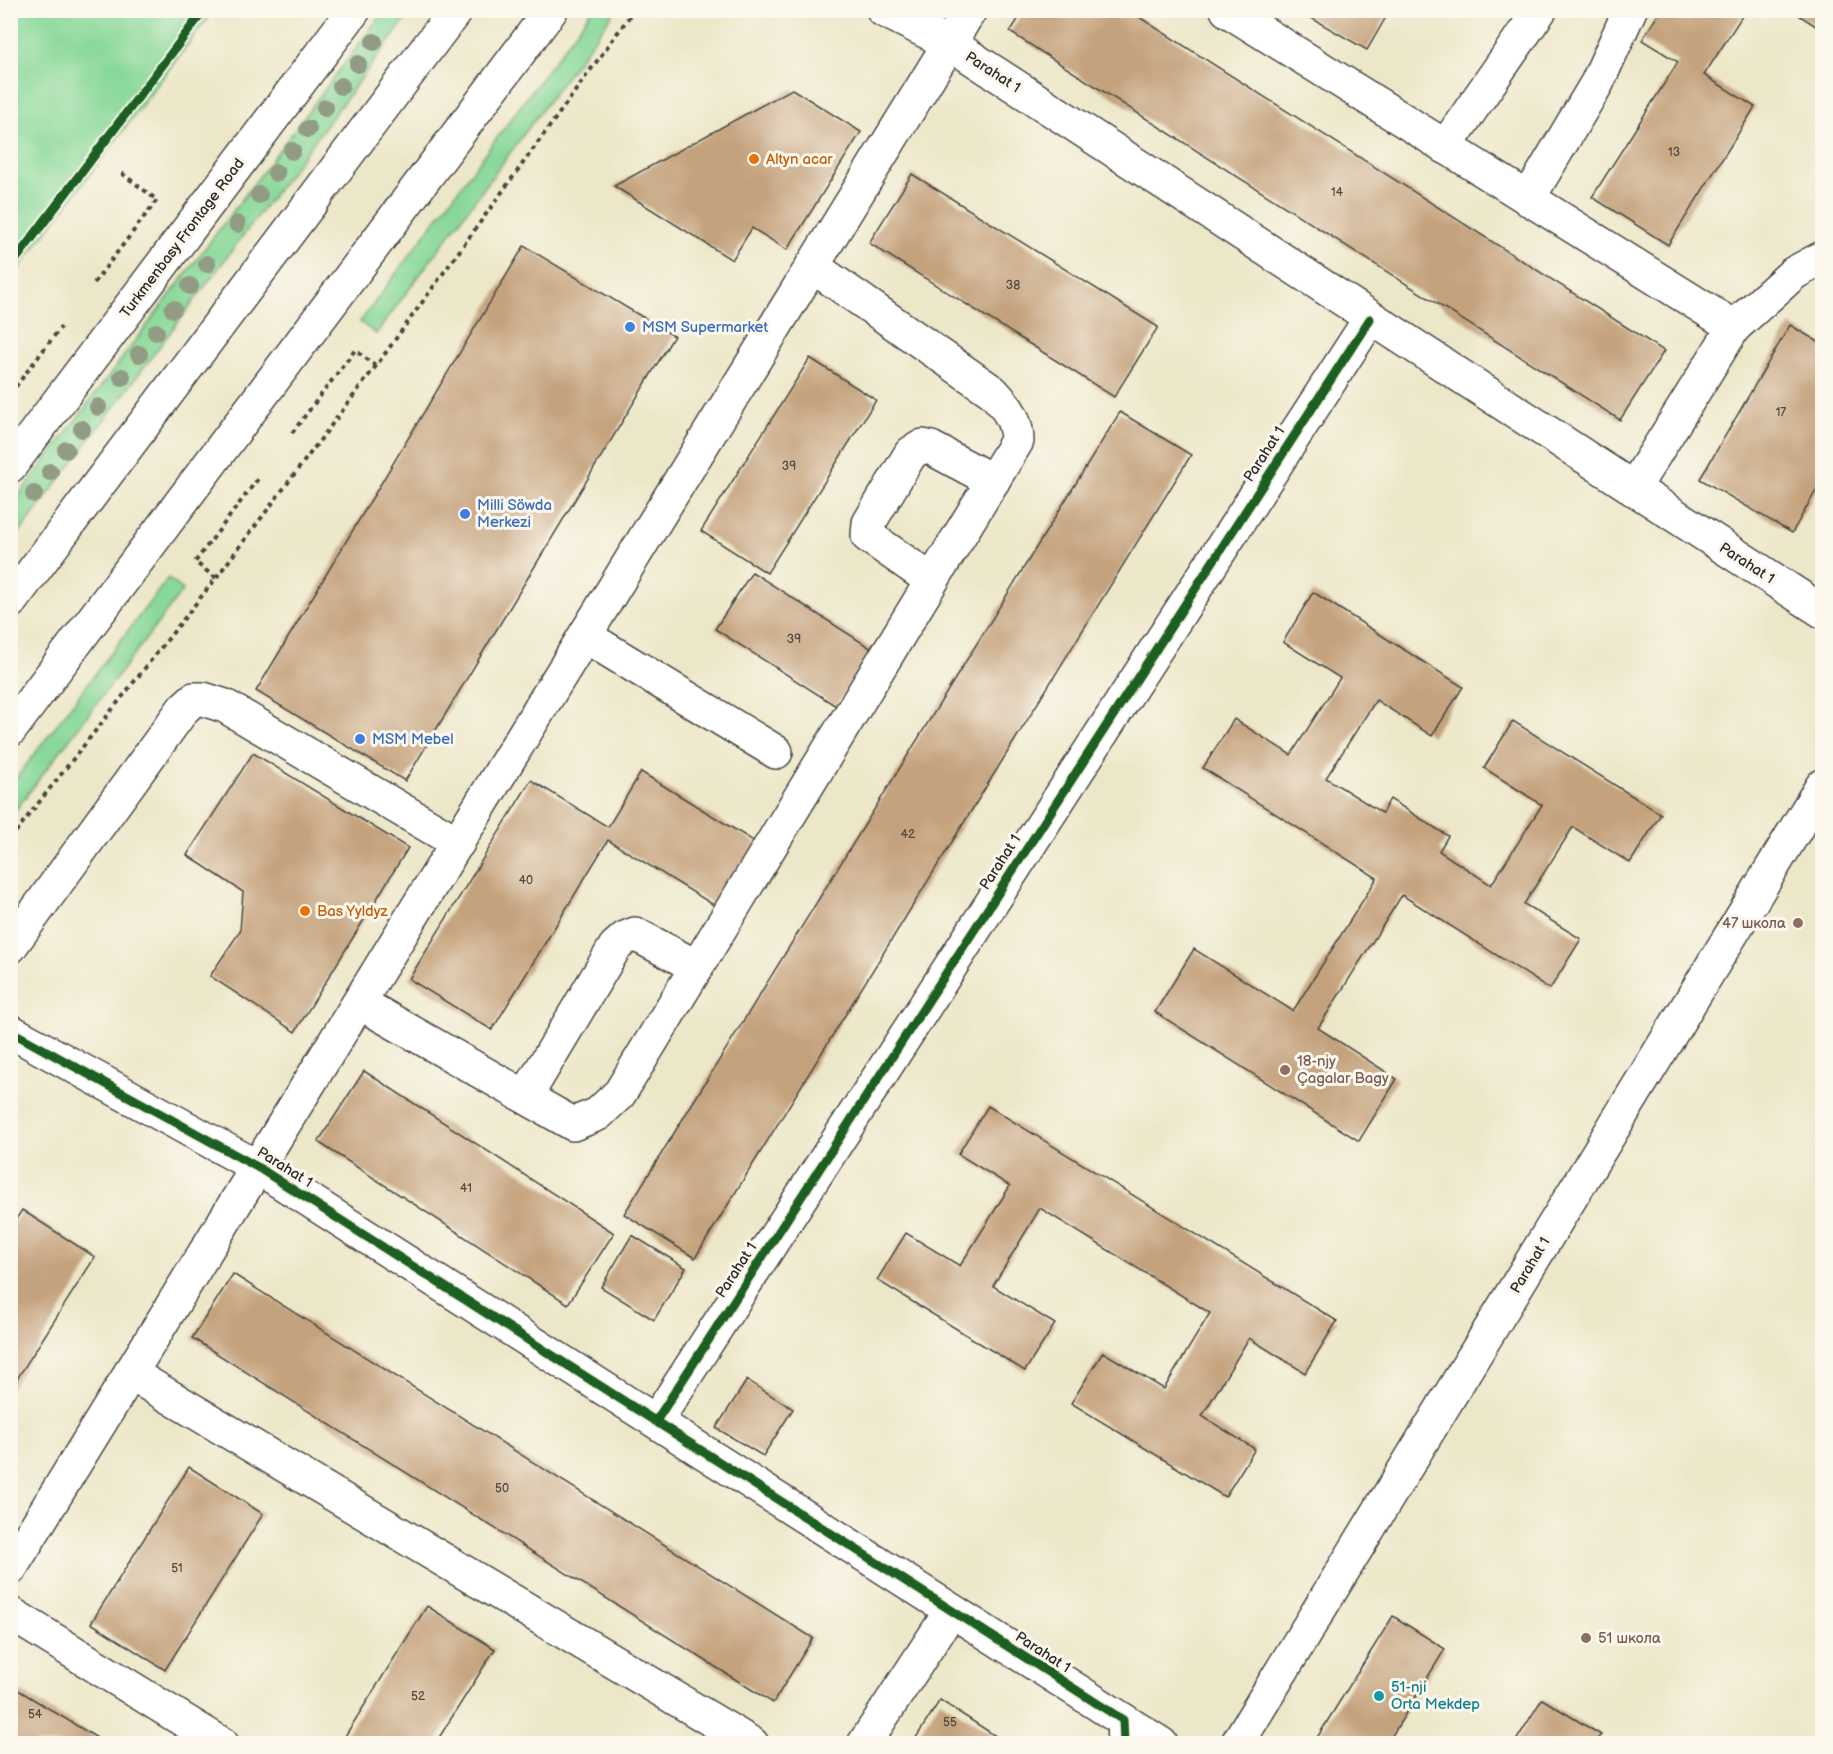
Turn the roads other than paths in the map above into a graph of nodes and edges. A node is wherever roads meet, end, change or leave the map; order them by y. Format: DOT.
graph roads {
  1 [pos="354,10"];
  2 [pos="456,10"];
  3 [pos="551,10"];
  4 [pos="883,10"];
  5 [pos="970,10"];
  6 [pos="1227,10"];
  7 [pos="1540,10"];
  8 [pos="1630,10"];
  9 [pos="949,44"];
  10 [pos="1445,147"];
  11 [pos="1528,199"];
  12 [pos="1822,258"];
  13 [pos="812,266"];
  14 [pos="1370,319"];
  15 [pos="1734,327"];
  16 [pos="10,466"];
  17 [pos="993,481"];
  18 [pos="1633,489"];
  19 [pos="931,580"];
  20 [pos="10,602"];
  21 [pos="1822,611"];
  22 [pos="585,636"];
  23 [pos="10,730"];
  24 [pos="776,752"];
  25 [pos="1822,786"];
  26 [pos="458,843"];
  27 [pos="10,947"];
  28 [pos="697,967"];
  29 [pos="360,1003"];
  30 [pos="10,1031"];
  31 [pos="525,1096"];
  32 [pos="259,1168"];
  33 [pos="130,1373"];
  34 [pos="656,1421"];
  35 [pos="10,1569"];
  36 [pos="951,1611"];
  37 [pos="10,1613"];
  38 [pos="1123,1732"];
  39 [pos="222,1743"];
  40 [pos="752,1743"];
  41 [pos="864,1743"];
  42 [pos="1161,1743"];
  43 [pos="1237,1743"];
  1 -- 16 [label="street, Turkmenbasy Frontage Road"];
  2 -- 20 [label="street"];
  3 -- 23 [label="street"];
  4 -- 9 [label="street, Parahat 1"];
  5 -- 9 [label="street"];
  6 -- 10 [label="street"];
  7 -- 10 [label="street"];
  8 -- 11 [label="street"];
  9 -- 13 [label="street"];
  9 -- 14 [label="street, Parahat 1"];
  10 -- 11 [label="street"];
  11 -- 15 [label="street"];
  12 -- 15 [label="street"];
  13 -- 17 [label="street"];
  13 -- 22 [label="street"];
  14 -- 18 [label="street, Parahat 1"];
  14 -- 34 [label="street, Parahat 1"];
  15 -- 18 [label="street"];
  17 -- 19 [label="street"];
  17 -- 19 [label="street"];
  18 -- 21 [label="street, Parahat 1"];
  19 -- 28 [label="street"];
  22 -- 24 [label="street"];
  22 -- 26 [label="street"];
  25 -- 43 [label="street, Parahat 1"];
  26 -- 27 [label="street"];
  26 -- 29 [label="street"];
  28 -- 31 [label="street"];
  28 -- 31 [label="street"];
  29 -- 31 [label="street"];
  29 -- 32 [label="street"];
  30 -- 32 [label="street, Parahat 1"];
  32 -- 33 [label="street"];
  32 -- 34 [label="street, Parahat 1"];
  33 -- 35 [label="street"];
  33 -- 40 [label="street"];
  34 -- 36 [label="street, Parahat 1"];
  36 -- 38 [label="street, Parahat 1"];
  36 -- 41 [label="street"];
  37 -- 39 [label="street"];
  38 -- 42 [label="street, Parahat 1"];
}
